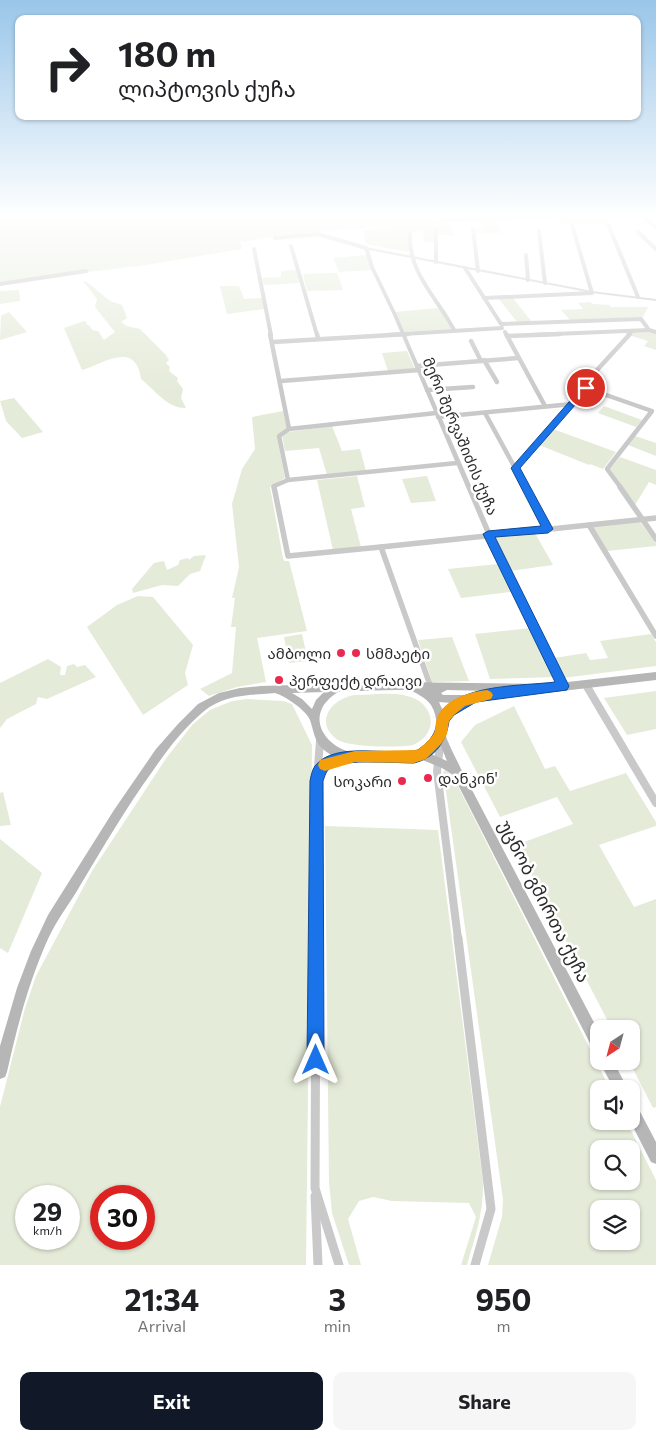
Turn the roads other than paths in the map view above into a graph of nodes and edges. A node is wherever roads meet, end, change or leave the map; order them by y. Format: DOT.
graph roads {
  1 [pos="66,274"];
  2 [pos="259,274"];
  3 [pos="299,274"];
  4 [pos="375,274"];
  5 [pos="419,274"];
  6 [pos="469,274"];
  7 [pos="495,274"];
  8 [pos="528,274"];
  9 [pos="544,274"];
  10 [pos="587,274"];
  11 [pos="629,274"];
  12 [pos="528,280"];
  13 [pos="545,283"];
  14 [pos="0,284"];
  15 [pos="592,292"];
  16 [pos="638,297"];
  17 [pos="484,298"];
  18 [pos="656,300"];
  19 [pos="502,326"];
  20 [pos="454,330"];
  21 [pos="649,330"];
  22 [pos="632,331"];
  23 [pos="656,332"];
  24 [pos="402,333"];
  25 [pos="507,336"];
  26 [pos="318,338"];
  27 [pos="471,341"];
  28 [pos="273,342"];
  29 [pos="518,358"];
  30 [pos="483,361"];
  31 [pos="418,368"];
  32 [pos="281,381"];
  33 [pos="587,381"];
  34 [pos="497,382"];
  35 [pos="473,387"];
  36 [pos="427,390"];
  37 [pos="572,404"];
  38 [pos="545,406"];
  39 [pos="484,413"];
  40 [pos="437,415"];
  41 [pos="290,430"];
  42 [pos="457,463"];
  43 [pos="516,468"];
  44 [pos="288,480"];
  45 [pos="656,518"];
  46 [pos="641,519"];
  47 [pos="589,525"];
  48 [pos="548,529"];
  49 [pos="488,534"];
  50 [pos="656,539"];
  51 [pos="381,547"];
  52 [pos="656,636"];
  53 [pos="656,676"];
  54 [pos="408,685"];
  55 [pos="430,685"];
  56 [pos="448,685"];
  57 [pos="586,685"];
  58 [pos="342,686"];
  59 [pos="563,686"];
  60 [pos="549,688"];
  61 [pos="264,691"];
  62 [pos="476,697"];
  63 [pos="314,718"];
  64 [pos="442,722"];
  65 [pos="441,734"];
  66 [pos="320,740"];
  67 [pos="422,755"];
  68 [pos="355,756"];
  69 [pos="437,762"];
  70 [pos="457,772"];
  71 [pos="317,781"];
  72 [pos="656,803"];
  73 [pos="590,1029"];
  74 [pos="0,1072"];
  75 [pos="640,1126"];
  76 [pos="656,1157"];
  77 [pos="315,1188"];
  78 [pos="318,1265"];
  79 [pos="339,1265"];
  80 [pos="475,1265"];
  1 -- 14 [label="street"];
  2 -- 28 [label="street"];
  3 -- 26 [label="street"];
  4 -- 24 [label="street, მერი შერვაშიძის ქუჩა"];
  5 -- 20 [label="street"];
  6 -- 17 [label="street"];
  7 -- 12 [label="street"];
  8 -- 12 [label="street"];
  9 -- 13 [label="street"];
  10 -- 15 [label="street"];
  11 -- 16 [label="street"];
  12 -- 13 [label="street"];
  13 -- 15 [label="street"];
  15 -- 16 [label="street"];
  15 -- 17 [label="street"];
  16 -- 18 [label="street"];
  17 -- 19 [label="street"];
  19 -- 20 [label="street"];
  19 -- 21 [label="street"];
  19 -- 25 [label="street"];
  20 -- 24 [label="street"];
  21 -- 22 [label="street"];
  21 -- 23 [label="street"];
  22 -- 25 [label="street"];
  22 -- 33 [label="street"];
  24 -- 26 [label="street"];
  24 -- 31 [label="street, მერი შერვაშიძის ქუჩა"];
  25 -- 29 [label="street"];
  26 -- 28 [label="street"];
  27 -- 30 [label="street"];
  28 -- 32 [label="street"];
  29 -- 30 [label="street"];
  29 -- 38 [label="street"];
  30 -- 31 [label="street"];
  30 -- 34 [label="street"];
  31 -- 32 [label="street"];
  31 -- 36 [label="street, მერი შერვაშიძის ქუჩა"];
  32 -- 41 [label="street"];
  35 -- 36 [label="street"];
  36 -- 40 [label="street, მერი შერვაშიძის ქუჩა"];
  37 -- 38 [label="street"];
  37 -- 43 [label="street"];
  37 -- 46 [label="street"];
  38 -- 39 [label="street"];
  39 -- 40 [label="street"];
  39 -- 43 [label="street"];
  40 -- 41 [label="street"];
  40 -- 42 [label="street, მერი შერვაშიძის ქუჩა"];
  41 -- 44 [label="street"];
  42 -- 44 [label="street"];
  42 -- 49 [label="street, მერი შერვაშიძის ქუჩა"];
  43 -- 48 [label="street"];
  44 -- 51 [label="street"];
  45 -- 46 [label="street"];
  46 -- 47 [label="street"];
  46 -- 50 [label="street"];
  47 -- 48 [label="street"];
  47 -- 52 [label="street"];
  48 -- 49 [label="street"];
  49 -- 51 [label="street"];
  49 -- 59 [label="street, მერი შერვაშიძის ქუჩა"];
  51 -- 55 [label="street"];
  53 -- 57 [label="main road"];
  54 -- 55 [label="main road"];
  54 -- 58 [label="main road"];
  54 -- 64 [label="main road"];
  55 -- 56 [label="main road"];
  56 -- 60 [label="main road"];
  56 -- 62 [label="main road"];
  57 -- 59 [label="main road"];
  57 -- 72 [label="street"];
  58 -- 61 [label="main road"];
  58 -- 63 [label="main road"];
  59 -- 60 [label="main road"];
  60 -- 62 [label="main road"];
  61 -- 63 [label="main road"];
  61 -- 74 [label="main road"];
  62 -- 64 [label="main road"];
  63 -- 66 [label="main road"];
  64 -- 65 [label="main road"];
  65 -- 67 [label="main road"];
  65 -- 69 [label="street"];
  65 -- 70 [label="main road, უცნობ გმირთა ქუჩა"];
  66 -- 68 [label="main road"];
  66 -- 71 [label="street"];
  67 -- 68 [label="main road"];
  67 -- 69 [label="main road"];
  68 -- 71 [label="street"];
  69 -- 70 [label="main road"];
  69 -- 80 [label="street"];
  70 -- 73 [label="main road, უცნობ გმირთა ქუჩა"];
  71 -- 77 [label="street"];
  75 -- 76 [label="main road"];
  77 -- 78 [label="street"];
  77 -- 79 [label="street"];
}
